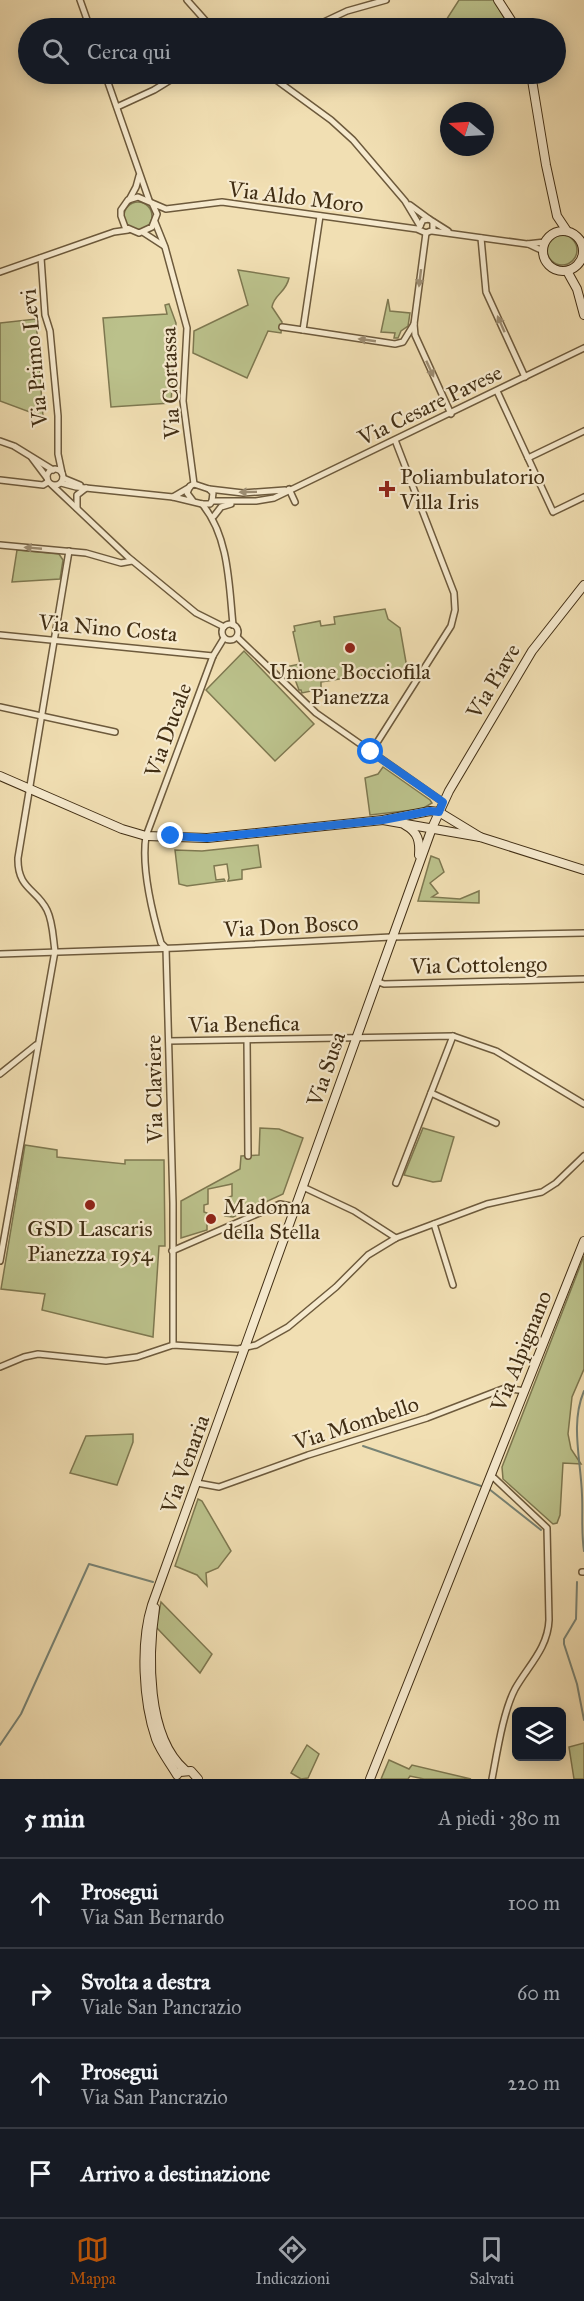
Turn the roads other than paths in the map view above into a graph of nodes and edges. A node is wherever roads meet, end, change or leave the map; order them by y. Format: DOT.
graph roads {
  1 [pos="80,0"];
  2 [pos="187,0"];
  3 [pos="386,0"];
  4 [pos="498,0"];
  5 [pos="86,18"];
  6 [pos="203,18"];
  7 [pos="332,18"];
  8 [pos="510,18"];
  9 [pos="109,84"];
  10 [pos="164,84"];
  11 [pos="282,84"];
  12 [pos="533,84"];
  13 [pos="117,106"];
  14 [pos="139,171"];
  15 [pos="128,200"];
  16 [pos="150,201"];
  17 [pos="405,201"];
  18 [pos="166,210"];
  19 [pos="320,216"];
  20 [pos="557,216"];
  21 [pos="156,220"];
  22 [pos="432,221"];
  23 [pos="122,222"];
  24 [pos="128,230"];
  25 [pos="425,230"];
  26 [pos="567,231"];
  27 [pos="114,232"];
  28 [pos="144,233"];
  29 [pos="455,234"];
  30 [pos="552,234"];
  31 [pos="480,238"];
  32 [pos="582,240"];
  33 [pos="545,242"];
  34 [pos="527,244"];
  35 [pos="165,247"];
  36 [pos="543,251"];
  37 [pos="583,256"];
  38 [pos="41,258"];
  39 [pos="577,266"];
  40 [pos="567,271"];
  41 [pos="0,272"];
  42 [pos="577,289"];
  43 [pos="584,315"];
  44 [pos="414,324"];
  45 [pos="282,327"];
  46 [pos="303,330"];
  47 [pos="584,348"];
  48 [pos="525,377"];
  49 [pos="497,392"];
  50 [pos="451,414"];
  51 [pos="584,430"];
  52 [pos="395,440"];
  53 [pos="0,441"];
  54 [pos="58,454"];
  55 [pos="32,458"];
  56 [pos="528,458"];
  57 [pos="53,470"];
  58 [pos="0,480"];
  59 [pos="61,480"];
  60 [pos="49,482"];
  61 [pos="192,485"];
  62 [pos="87,487"];
  63 [pos="209,489"];
  64 [pos="288,490"];
  65 [pos="173,497"];
  66 [pos="584,497"];
  67 [pos="193,501"];
  68 [pos="243,502"];
  69 [pos="295,502"];
  70 [pos="72,503"];
  71 [pos="211,503"];
  72 [pos="202,504"];
  73 [pos="77,509"];
  74 [pos="214,516"];
  75 [pos="214,524"];
  76 [pos="0,545"];
  77 [pos="69,551"];
  78 [pos="132,561"];
  79 [pos="584,585"];
  80 [pos="234,625"];
  81 [pos="224,627"];
  82 [pos="0,635"];
  83 [pos="237,637"];
  84 [pos="224,638"];
  85 [pos="54,639"];
  86 [pos="213,656"];
  87 [pos="0,707"];
  88 [pos="42,716"];
  89 [pos="115,732"];
  90 [pos="371,752"];
  91 [pos="0,776"];
  92 [pos="29,788"];
  93 [pos="443,802"];
  94 [pos="439,812"];
  95 [pos="415,815"];
  96 [pos="383,820"];
  97 [pos="401,823"];
  98 [pos="432,827"];
  99 [pos="146,836"];
  100 [pos="480,837"];
  101 [pos="418,864"];
  102 [pos="584,870"];
  103 [pos="584,933"];
  104 [pos="391,938"];
  105 [pos="166,948"];
  106 [pos="55,951"];
  107 [pos="0,954"];
  108 [pos="584,980"];
  109 [pos="376,981"];
  110 [pos="453,1036"];
  111 [pos="356,1039"];
  112 [pos="247,1040"];
  113 [pos="169,1041"];
  114 [pos="37,1045"];
  115 [pos="0,1074"];
  116 [pos="431,1093"];
  117 [pos="584,1104"];
  118 [pos="496,1123"];
  119 [pos="248,1156"];
  120 [pos="584,1156"];
  121 [pos="396,1183"];
  122 [pos="303,1187"];
  123 [pos="296,1207"];
  124 [pos="434,1224"];
  125 [pos="396,1238"];
  126 [pos="584,1241"];
  127 [pos="172,1251"];
  128 [pos="0,1261"];
  129 [pos="453,1285"];
  130 [pos="172,1345"];
  131 [pos="245,1349"];
  132 [pos="0,1367"];
  133 [pos="525,1391"];
  134 [pos="491,1475"];
  135 [pos="197,1483"];
  136 [pos="158,1592"];
  137 [pos="185,1770"];
  138 [pos="176,1777"];
  139 [pos="198,1779"];
  140 [pos="370,1779"];
  141 [pos="492,1779"];
  1 -- 5 [label="street"];
  2 -- 6 [label="street"];
  3 -- 7 [label="street"];
  4 -- 8 [label="street"];
  9 -- 13 [label="street"];
  10 -- 13 [label="street"];
  11 -- 17 [label="street"];
  12 -- 20 [label="street"];
  13 -- 14 [label="street"];
  14 -- 15 [label="street"];
  14 -- 16 [label="street"];
  15 -- 16 [label="street"];
  15 -- 23 [label="street"];
  16 -- 18 [label="street"];
  16 -- 21 [label="street"];
  17 -- 22 [label="street, Via Aldo Moro"];
  17 -- 25 [label="street"];
  18 -- 19 [label="street, Via Aldo Moro"];
  18 -- 21 [label="street"];
  19 -- 25 [label="street, Via Aldo Moro"];
  19 -- 46 [label="street"];
  20 -- 26 [label="street"];
  20 -- 30 [label="street"];
  21 -- 28 [label="street"];
  21 -- 35 [label="street, Via Cortassa"];
  22 -- 25 [label="street"];
  22 -- 25 [label="street"];
  22 -- 29 [label="street, Via Aldo Moro"];
  23 -- 24 [label="street"];
  23 -- 27 [label="street"];
  24 -- 27 [label="street"];
  24 -- 28 [label="street"];
  25 -- 29 [label="street, Via Aldo Moro"];
  25 -- 44 [label="street, one-way"];
  26 -- 30 [label="street"];
  26 -- 32 [label="street"];
  27 -- 38 [label="street"];
  28 -- 35 [label="street"];
  29 -- 31 [label="street, Via Aldo Moro"];
  30 -- 33 [label="street"];
  31 -- 34 [label="street, Via Aldo Moro"];
  48 -- 31 [label="street, one-way"];
  32 -- 37 [label="street"];
  33 -- 34 [label="street, Via Aldo Moro"];
  33 -- 36 [label="street"];
  34 -- 36 [label="street, Via Aldo Moro"];
  35 -- 61 [label="street, Via Cortassa"];
  36 -- 40 [label="street"];
  37 -- 39 [label="street"];
  38 -- 41 [label="street"];
  38 -- 54 [label="street, Via Primo Levi"];
  39 -- 40 [label="street"];
  39 -- 42 [label="street"];
  40 -- 42 [label="street"];
  42 -- 43 [label="street"];
  44 -- 46 [label="street, one-way"];
  44 -- 50 [label="street, one-way"];
  45 -- 46 [label="street"];
  47 -- 48 [label="street, Via Cesare Pavese"];
  48 -- 49 [label="street, Via Cesare Pavese"];
  49 -- 50 [label="street, Via Cesare Pavese"];
  49 -- 56 [label="street"];
  50 -- 52 [label="street, Via Cesare Pavese"];
  51 -- 56 [label="street"];
  52 -- 64 [label="street, Via Cesare Pavese"];
  52 -- 90 [label="street"];
  53 -- 55 [label="street"];
  54 -- 57 [label="street, Via Primo Levi"];
  54 -- 59 [label="street, Via Primo Levi"];
  55 -- 57 [label="street"];
  55 -- 60 [label="street"];
  56 -- 66 [label="street"];
  57 -- 59 [label="street"];
  57 -- 60 [label="street"];
  58 -- 60 [label="street"];
  59 -- 60 [label="street"];
  59 -- 62 [label="street, Via Cesare Pavese"];
  59 -- 70 [label="street"];
  60 -- 70 [label="street"];
  61 -- 63 [label="street, Via Cesare Pavese"];
  61 -- 65 [label="street"];
  61 -- 67 [label="street"];
  62 -- 65 [label="street, Via Cesare Pavese"];
  62 -- 73 [label="street"];
  64 -- 63 [label="street, Via Cesare Pavese, one-way"];
  63 -- 71 [label="street"];
  64 -- 68 [label="street, Via Cesare Pavese"];
  64 -- 69 [label="street"];
  65 -- 67 [label="street, Via Cesare Pavese"];
  67 -- 72 [label="street, Via Cesare Pavese"];
  68 -- 71 [label="street, Via Cesare Pavese"];
  68 -- 74 [label="street"];
  70 -- 73 [label="street"];
  71 -- 72 [label="street, Via Cesare Pavese"];
  71 -- 74 [label="street"];
  72 -- 75 [label="street"];
  73 -- 78 [label="street"];
  74 -- 75 [label="street"];
  75 -- 80 [label="street"];
  77 -- 76 [label="street, one-way"];
  77 -- 78 [label="street"];
  77 -- 85 [label="street"];
  78 -- 81 [label="street"];
  79 -- 93 [label="street, Via Piave"];
  80 -- 81 [label="street"];
  80 -- 83 [label="street"];
  81 -- 84 [label="street"];
  82 -- 85 [label="street, Via Nino Costa"];
  83 -- 84 [label="street"];
  83 -- 90 [label="street"];
  84 -- 86 [label="street, Via Ducale"];
  85 -- 86 [label="street, Via Nino Costa"];
  85 -- 88 [label="street"];
  86 -- 99 [label="street, Via Ducale"];
  87 -- 88 [label="street"];
  88 -- 89 [label="street"];
  88 -- 92 [label="street"];
  90 -- 93 [label="street"];
  91 -- 92 [label="street"];
  92 -- 99 [label="street"];
  92 -- 106 [label="street"];
  93 -- 94 [label="street, Via Susa"];
  94 -- 95 [label="street"];
  94 -- 98 [label="street, Via Susa"];
  94 -- 100 [label="street"];
  95 -- 96 [label="street"];
  95 -- 98 [label="street"];
  96 -- 97 [label="street"];
  96 -- 99 [label="street"];
  97 -- 98 [label="street"];
  97 -- 101 [label="street"];
  98 -- 100 [label="street"];
  98 -- 101 [label="street, Via Susa"];
  99 -- 105 [label="street, Via Claviere"];
  100 -- 102 [label="street"];
  101 -- 104 [label="street, Via Susa"];
  103 -- 104 [label="street, Via Don Bosco"];
  104 -- 105 [label="street, Via Don Bosco"];
  104 -- 109 [label="street, Via Susa"];
  105 -- 106 [label="street, Via Don Bosco"];
  105 -- 113 [label="street, Via Claviere"];
  106 -- 107 [label="street, Via Don Bosco"];
  106 -- 114 [label="street"];
  108 -- 109 [label="street, Via Cottolengo"];
  109 -- 111 [label="street, Via Susa"];
  110 -- 111 [label="street, Via Benefica"];
  110 -- 116 [label="street"];
  110 -- 117 [label="street"];
  111 -- 112 [label="street, Via Benefica"];
  111 -- 122 [label="street, Via Susa"];
  112 -- 113 [label="street, Via Benefica"];
  112 -- 119 [label="street"];
  113 -- 127 [label="street, Via Claviere"];
  114 -- 115 [label="street"];
  114 -- 128 [label="street"];
  116 -- 118 [label="street"];
  116 -- 121 [label="street"];
  120 -- 124 [label="street"];
  122 -- 123 [label="street, Via Susa"];
  122 -- 125 [label="street"];
  123 -- 127 [label="street"];
  123 -- 131 [label="street, Via Susa"];
  124 -- 125 [label="street"];
  124 -- 129 [label="street"];
  125 -- 131 [label="street"];
  126 -- 133 [label="street, Via Alpignano"];
  127 -- 130 [label="street, Via Claviere"];
  130 -- 131 [label="street"];
  130 -- 132 [label="street"];
  131 -- 135 [label="street, Via Venaria"];
  133 -- 134 [label="street, Via Alpignano"];
  133 -- 135 [label="street, Via Mombello"];
  134 -- 140 [label="street, Via Alpignano"];
  134 -- 141 [label="street"];
  135 -- 136 [label="street, Via Venaria"];
  136 -- 137 [label="street, Via Venaria"];
  136 -- 138 [label="street, Via Venaria"];
  137 -- 138 [label="street"];
  137 -- 139 [label="street, Via Venaria"];
}
